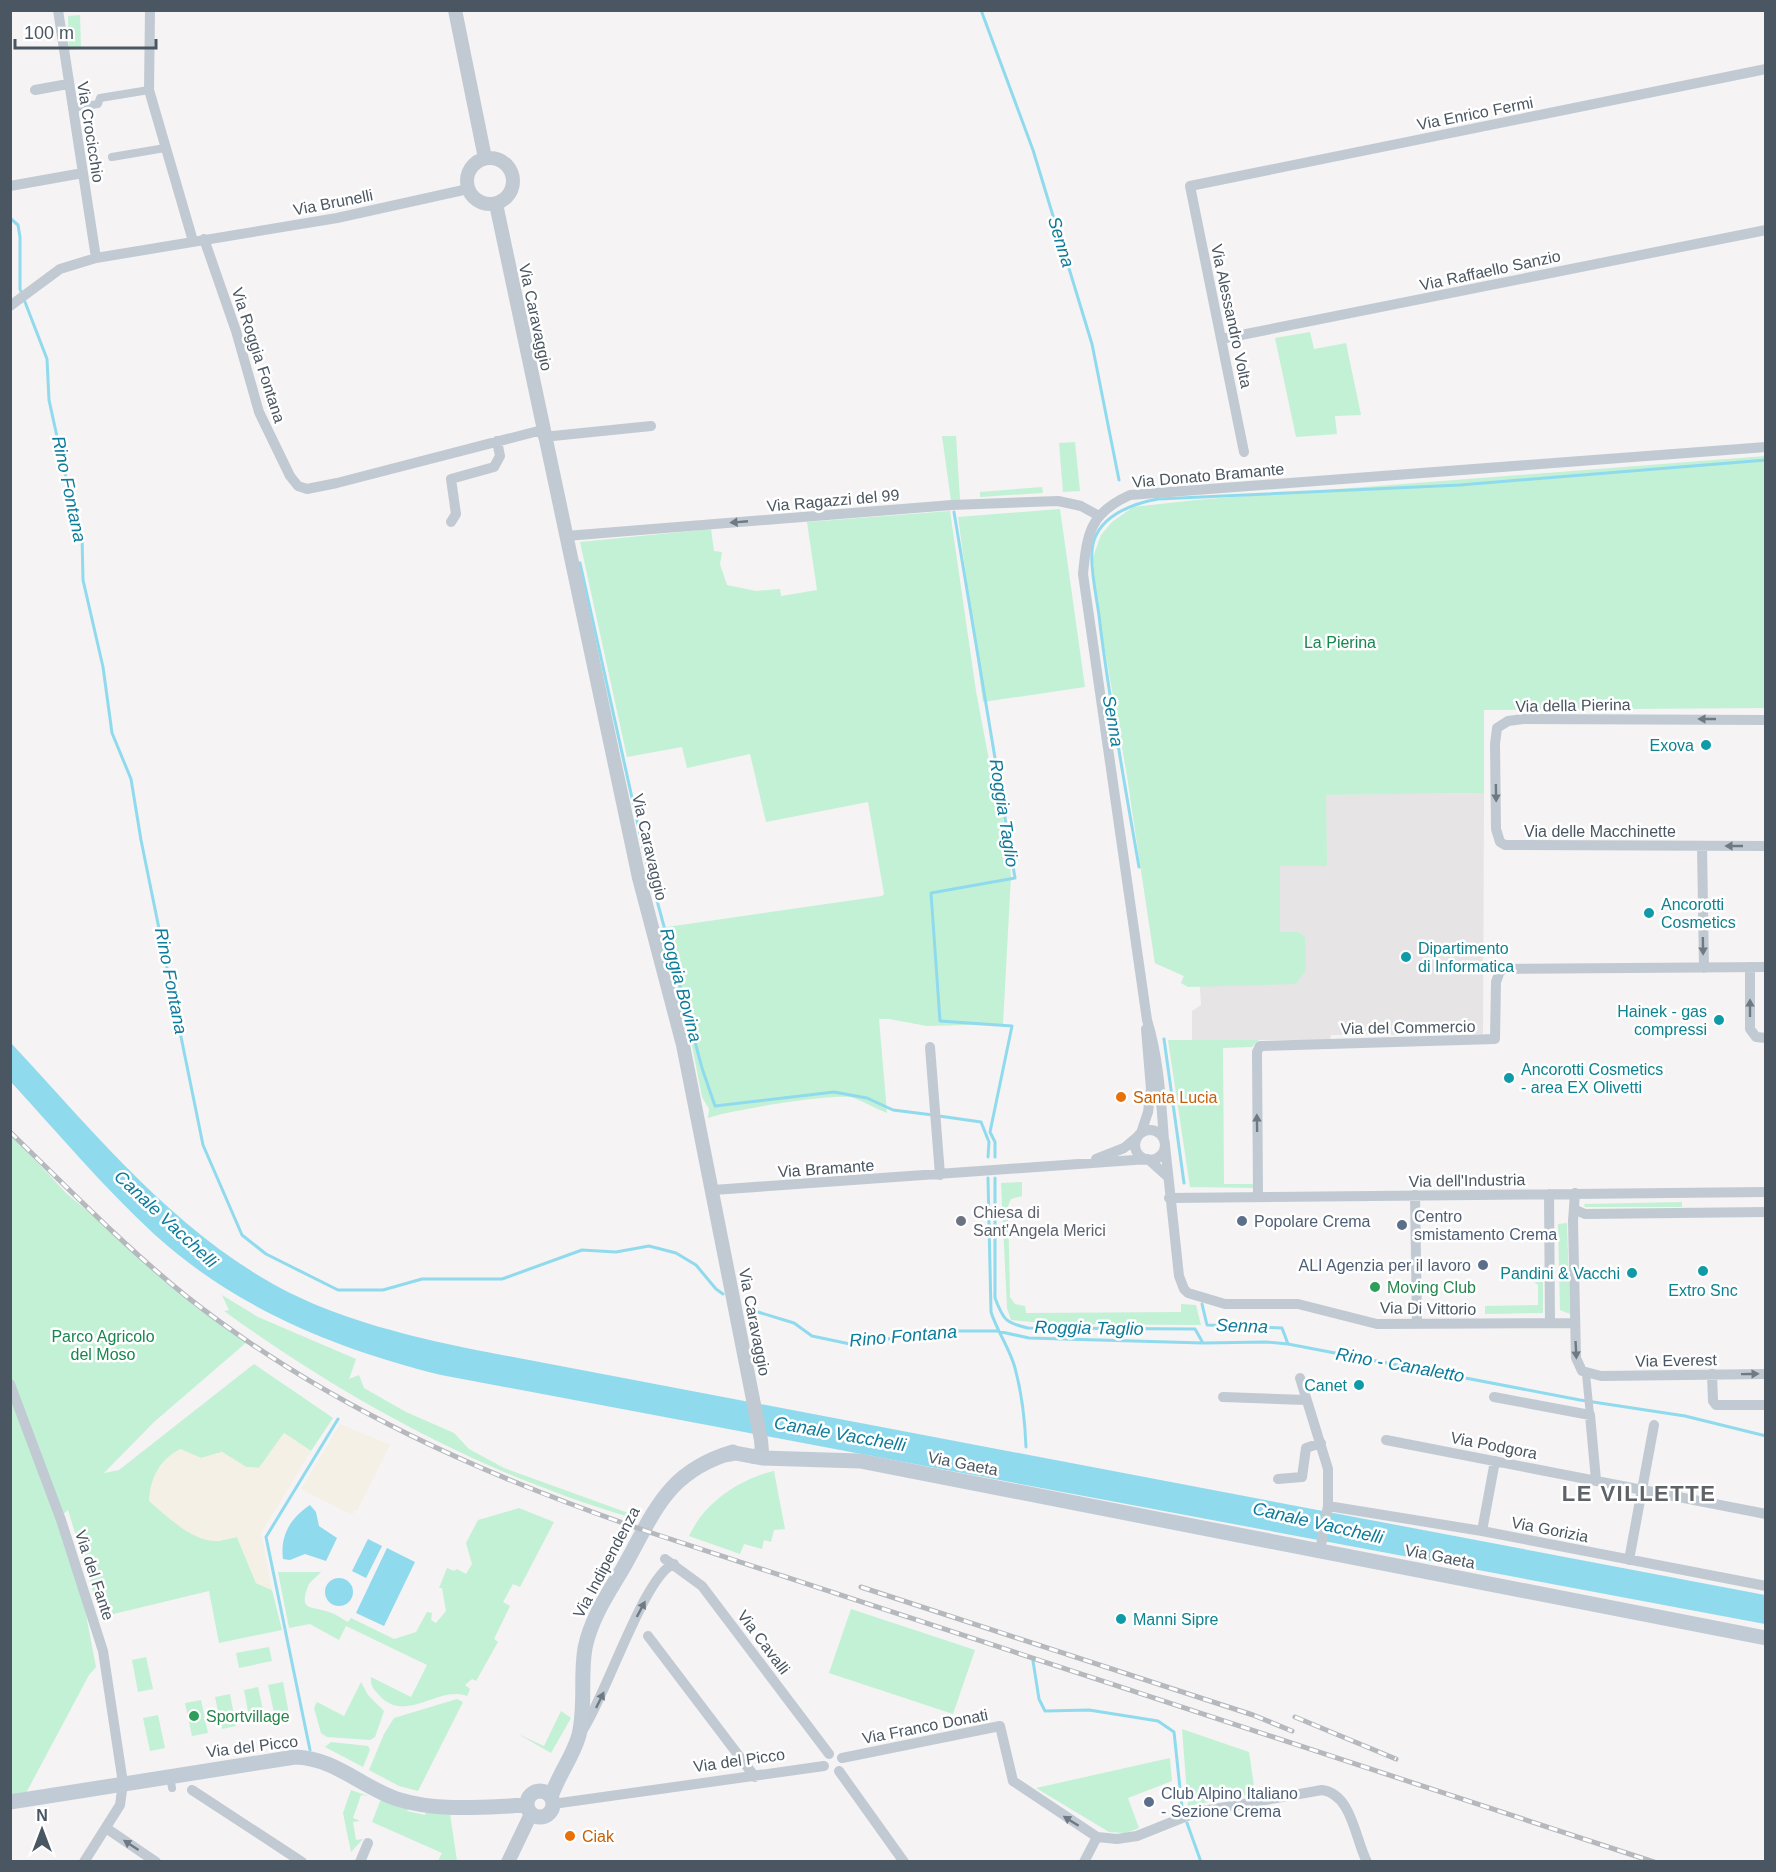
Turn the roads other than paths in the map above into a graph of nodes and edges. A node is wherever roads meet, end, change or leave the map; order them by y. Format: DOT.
graph roads {
  1 [pos="58,10"];
  2 [pos="150,10"];
  3 [pos="455,10"];
  4 [pos="1766,69"];
  5 [pos="68,84"];
  6 [pos="35,90"];
  7 [pos="149,90"];
  8 [pos="72,108"];
  9 [pos="165,148"];
  10 [pos="112,158"];
  11 [pos="485,158"];
  12 [pos="82,174"];
  13 [pos="10,186"];
  14 [pos="1190,186"];
  15 [pos="468,189"];
  16 [pos="496,204"];
  17 [pos="1766,230"];
  18 [pos="198,240"];
  19 [pos="96,258"];
  20 [pos="15,302"];
  21 [pos="1221,339"];
  22 [pos="651,426"];
  23 [pos="543,433"];
  24 [pos="497,441"];
  25 [pos="1766,447"];
  26 [pos="1244,452"];
  27 [pos="1099,516"];
  28 [pos="451,522"];
  29 [pos="566,536"];
  30 [pos="1766,720"];
  31 [pos="1500,842"];
  32 [pos="1702,846"];
  33 [pos="1766,846"];
  34 [pos="1750,967"];
  35 [pos="1766,967"];
  36 [pos="1704,968"];
  37 [pos="1147,1020"];
  38 [pos="1766,1038"];
  39 [pos="930,1047"];
  40 [pos="1139,1135"];
  41 [pos="1165,1142"];
  42 [pos="1148,1159"];
  43 [pos="1082,1165"];
  44 [pos="940,1175"];
  45 [pos="1167,1176"];
  46 [pos="713,1190"];
  47 [pos="1766,1192"];
  48 [pos="1549,1194"];
  49 [pos="1575,1194"];
  50 [pos="1415,1195"];
  51 [pos="1258,1196"];
  52 [pos="1169,1198"];
  53 [pos="1576,1210"];
  54 [pos="1766,1212"];
  55 [pos="1550,1323"];
  56 [pos="1575,1323"];
  57 [pos="1417,1324"];
  58 [pos="1586,1374"];
  59 [pos="1712,1374"];
  60 [pos="1766,1374"];
  61 [pos="1300,1378"];
  62 [pos="10,1384"];
  63 [pos="1223,1397"];
  64 [pos="1494,1397"];
  65 [pos="1306,1400"];
  66 [pos="1762,1407"];
  67 [pos="1590,1415"];
  68 [pos="1654,1425"];
  69 [pos="1386,1440"];
  70 [pos="1321,1443"];
  71 [pos="761,1448"];
  72 [pos="724,1455"];
  73 [pos="1495,1461"];
  74 [pos="1278,1479"];
  75 [pos="1596,1480"];
  76 [pos="1642,1489"];
  77 [pos="1327,1510"];
  78 [pos="1766,1514"];
  79 [pos="1482,1531"];
  80 [pos="1321,1545"];
  81 [pos="1629,1560"];
  82 [pos="669,1562"];
  83 [pos="1766,1586"];
  84 [pos="648,1636"];
  85 [pos="1766,1638"];
  86 [pos="580,1729"];
  87 [pos="829,1754"];
  88 [pos="842,1758"];
  89 [pos="824,1767"];
  90 [pos="839,1771"];
  91 [pos="754,1777"];
  92 [pos="123,1785"];
  93 [pos="192,1790"];
  94 [pos="548,1797"];
  95 [pos="10,1802"];
  96 [pos="533,1812"];
  97 [pos="106,1828"];
  98 [pos="1097,1837"];
  99 [pos="368,1843"];
  100 [pos="84,1862"];
  101 [pos="156,1862"];
  102 [pos="302,1862"];
  103 [pos="360,1862"];
  104 [pos="508,1862"];
  105 [pos="517,1862"];
  106 [pos="904,1862"];
  107 [pos="1084,1862"];
  108 [pos="1367,1862"];
  1 -- 5 [label="street, Via Crocicchio"];
  2 -- 7 [label="street"];
  3 -- 11 [label="street"];
  4 -- 14 [label="street, Via Enrico Fermi"];
  5 -- 6 [label="street"];
  5 -- 8 [label="street, Via Crocicchio"];
  7 -- 8 [label="street"];
  7 -- 9 [label="street"];
  8 -- 12 [label="street, Via Crocicchio"];
  9 -- 10 [label="street"];
  9 -- 18 [label="street"];
  11 -- 15 [label="street"];
  11 -- 16 [label="street"];
  12 -- 13 [label="street"];
  12 -- 19 [label="street, Via Crocicchio"];
  14 -- 21 [label="street, Via Alessandro Volta"];
  15 -- 16 [label="street"];
  15 -- 18 [label="street, Via Brunelli"];
  16 -- 23 [label="street, Via Caravaggio"];
  17 -- 21 [label="street, Via Raffaello Sanzio"];
  18 -- 19 [label="street"];
  18 -- 24 [label="street, Via Roggia Fontana"];
  19 -- 20 [label="street"];
  21 -- 26 [label="street, Via Alessandro Volta"];
  22 -- 23 [label="street"];
  23 -- 24 [label="street, Via Roggia Fontana"];
  23 -- 29 [label="street, Via Caravaggio"];
  24 -- 28 [label="street"];
  25 -- 27 [label="street, Via Donato Bramante"];
  27 -- 29 [label="street, Via Ragazzi del 99, one-way"];
  27 -- 37 [label="street, Via Donato Bramante"];
  29 -- 46 [label="street, Via Caravaggio"];
  30 -- 31 [label="street, Via della Pierina, one-way"];
  31 -- 32 [label="street, Via delle Macchinette"];
  33 -- 32 [label="street, Via delle Macchinette, one-way"];
  32 -- 36 [label="street, one-way"];
  34 -- 35 [label="street, Via del Commercio"];
  34 -- 36 [label="street, Via del Commercio"];
  38 -- 34 [label="street, one-way"];
  51 -- 36 [label="street, Via del Commercio, one-way"];
  37 -- 40 [label="street, Via Donato Bramante"];
  37 -- 41 [label="street, Via Donato Bramante"];
  39 -- 44 [label="street"];
  40 -- 41 [label="street"];
  40 -- 42 [label="street"];
  40 -- 43 [label="street, Via Bramante"];
  41 -- 42 [label="street"];
  41 -- 45 [label="street, Via Di Vittorio"];
  42 -- 43 [label="street, Via Bramante"];
  42 -- 45 [label="street"];
  43 -- 44 [label="street, Via Bramante"];
  44 -- 46 [label="street, Via Bramante"];
  45 -- 52 [label="street, Via Di Vittorio"];
  46 -- 71 [label="street, Via Caravaggio"];
  47 -- 49 [label="street, Via dell'Industria"];
  48 -- 49 [label="street, Via dell'Industria"];
  48 -- 50 [label="street, Via dell'Industria"];
  48 -- 55 [label="street"];
  49 -- 53 [label="street"];
  50 -- 51 [label="street, Via dell'Industria"];
  50 -- 57 [label="street"];
  51 -- 52 [label="street, Via dell'Industria"];
  52 -- 57 [label="street, Via Di Vittorio"];
  53 -- 54 [label="street"];
  53 -- 56 [label="street"];
  55 -- 56 [label="street, Via Di Vittorio"];
  55 -- 57 [label="street, Via Di Vittorio"];
  56 -- 58 [label="street, one-way"];
  58 -- 59 [label="street, Via Everest"];
  58 -- 67 [label="street"];
  59 -- 60 [label="street, Via Everest, one-way"];
  59 -- 66 [label="street"];
  61 -- 65 [label="street"];
  62 -- 92 [label="street, Via del Fante"];
  63 -- 65 [label="street"];
  64 -- 67 [label="street"];
  65 -- 70 [label="street"];
  67 -- 75 [label="street"];
  68 -- 76 [label="street"];
  69 -- 73 [label="street, Via Podgora"];
  70 -- 74 [label="street"];
  70 -- 77 [label="street"];
  71 -- 72 [label="main road, Via Gaeta"];
  71 -- 80 [label="main road, Via Gaeta"];
  72 -- 86 [label="main road, Via Indipendenza"];
  73 -- 75 [label="street, Via Podgora"];
  73 -- 79 [label="street"];
  75 -- 76 [label="street, Via Podgora"];
  76 -- 78 [label="street, Via Podgora"];
  76 -- 81 [label="street"];
  77 -- 79 [label="street, Via Gorizia"];
  77 -- 80 [label="street"];
  79 -- 81 [label="street, Via Gorizia"];
  80 -- 85 [label="main road, Via Gaeta"];
  81 -- 83 [label="street, Via Gorizia"];
  86 -- 82 [label="street, Via Indipendenza, one-way"];
  82 -- 87 [label="street, Via Cavalli"];
  84 -- 91 [label="street"];
  86 -- 94 [label="main road, Via Indipendenza"];
  87 -- 88 [label="street"];
  87 -- 89 [label="street"];
  88 -- 90 [label="street"];
  98 -- 88 [label="street, Via Franco Donati, one-way"];
  89 -- 90 [label="street"];
  89 -- 91 [label="street, Via del Picco"];
  90 -- 106 [label="street"];
  91 -- 94 [label="street, Via del Picco"];
  92 -- 95 [label="main road, Via del Picco"];
  92 -- 96 [label="main road, Via del Picco"];
  92 -- 97 [label="street"];
  93 -- 102 [label="street"];
  94 -- 96 [label="main road"];
  94 -- 96 [label="main road"];
  96 -- 104 [label="street"];
  96 -- 105 [label="street"];
  97 -- 100 [label="street"];
  101 -- 97 [label="street, one-way"];
  98 -- 107 [label="street"];
  98 -- 108 [label="street"];
  99 -- 103 [label="street"];
}
